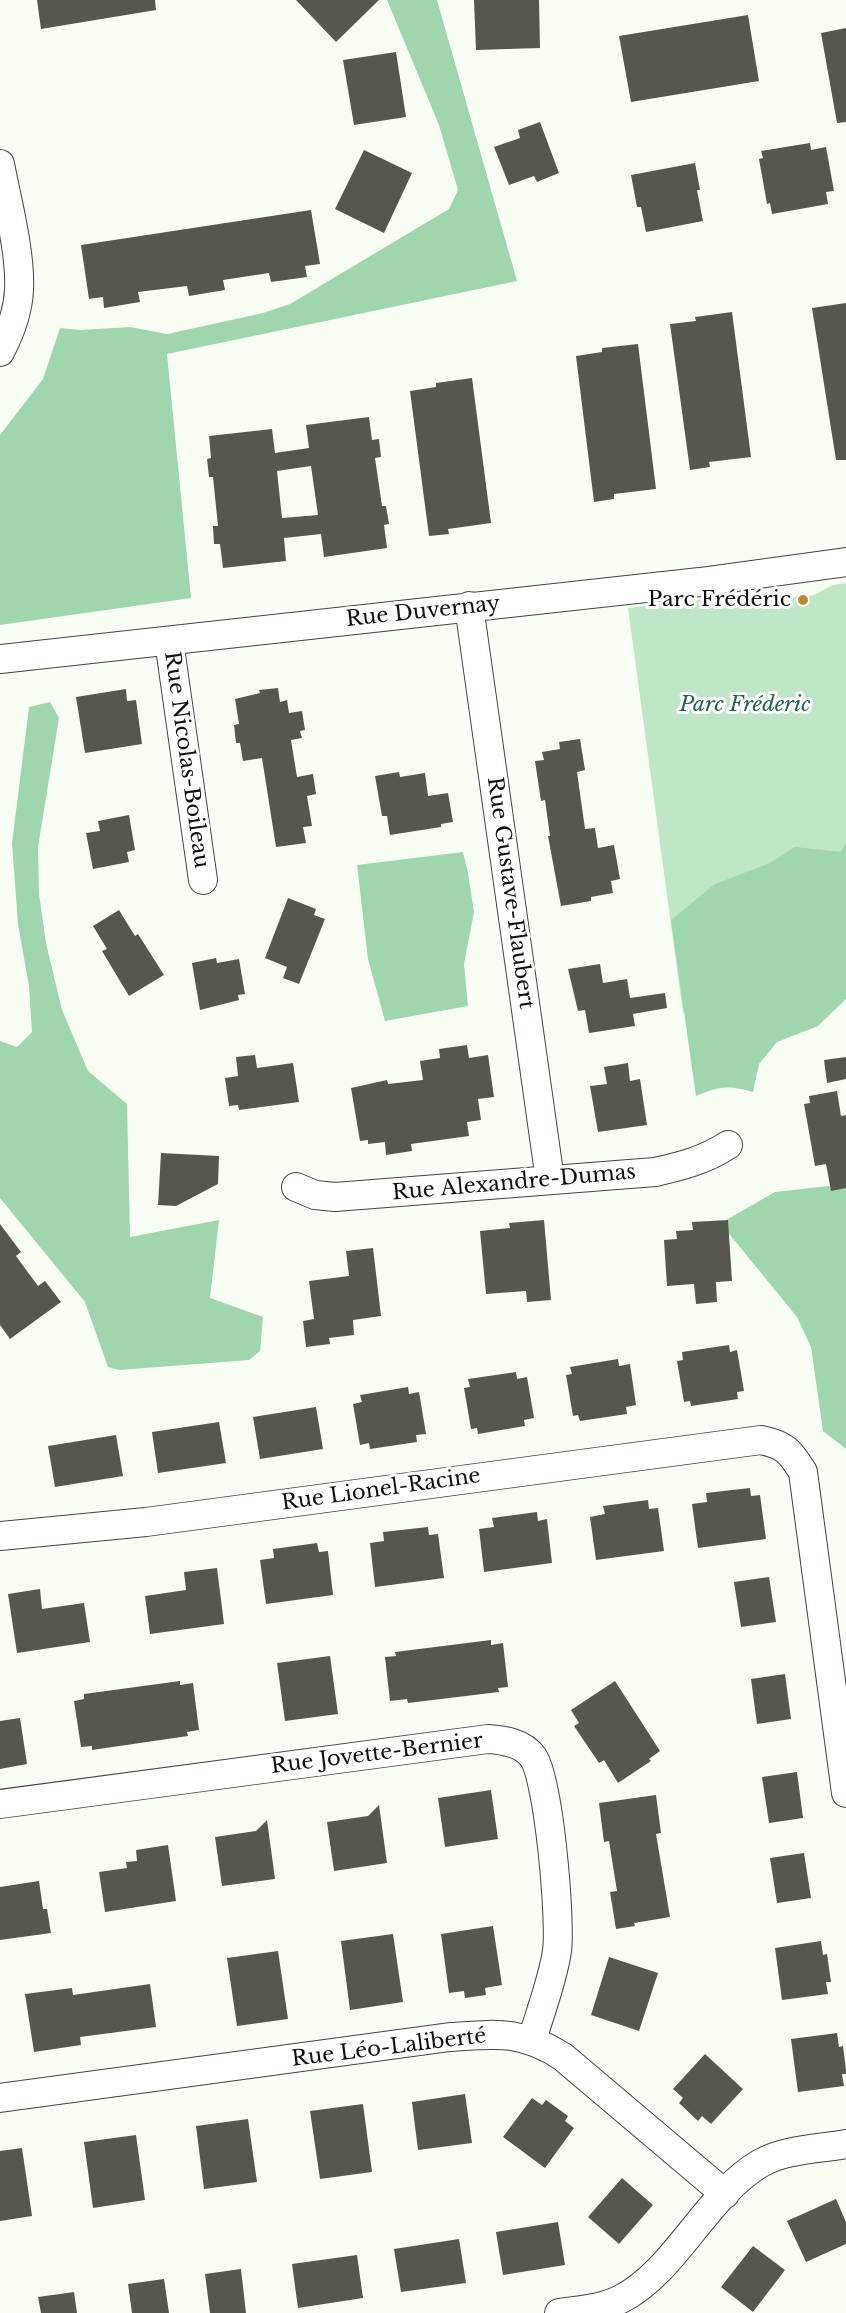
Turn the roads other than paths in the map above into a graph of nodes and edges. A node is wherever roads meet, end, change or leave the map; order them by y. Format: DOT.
graph roads {
  1 [pos="0,164"];
  2 [pos="0,352"];
  3 [pos="846,561"];
  4 [pos="469,606"];
  5 [pos="169,641"];
  6 [pos="0,660"];
  7 [pos="203,880"];
  8 [pos="728,1145"];
  9 [pos="550,1180"];
  10 [pos="296,1187"];
  11 [pos="0,1536"];
  12 [pos="846,1793"];
  13 [pos="0,1804"];
  14 [pos="532,2040"];
  15 [pos="0,2098"];
  16 [pos="846,2144"];
  17 [pos="725,2194"];
  18 [pos="559,2313"];
  1 -- 2 [label="street"];
  3 -- 4 [label="street, Rue Duvernay"];
  4 -- 5 [label="street, Rue Duvernay"];
  4 -- 9 [label="street, Rue Gustave-Flaubert"];
  5 -- 6 [label="street, Rue Duvernay"];
  5 -- 7 [label="street, Rue Nicolas-Boileau"];
  8 -- 9 [label="street, Rue Alexandre-Dumas"];
  9 -- 10 [label="street, Rue Alexandre-Dumas"];
  11 -- 12 [label="street, Rue Lionel-Racine"];
  13 -- 14 [label="street, Rue Jovette-Bernier"];
  14 -- 15 [label="street, Rue Léo-Laliberté"];
  14 -- 17 [label="street, Rue Léo-Laliberté"];
  16 -- 17 [label="street"];
  17 -- 18 [label="street"];
}
